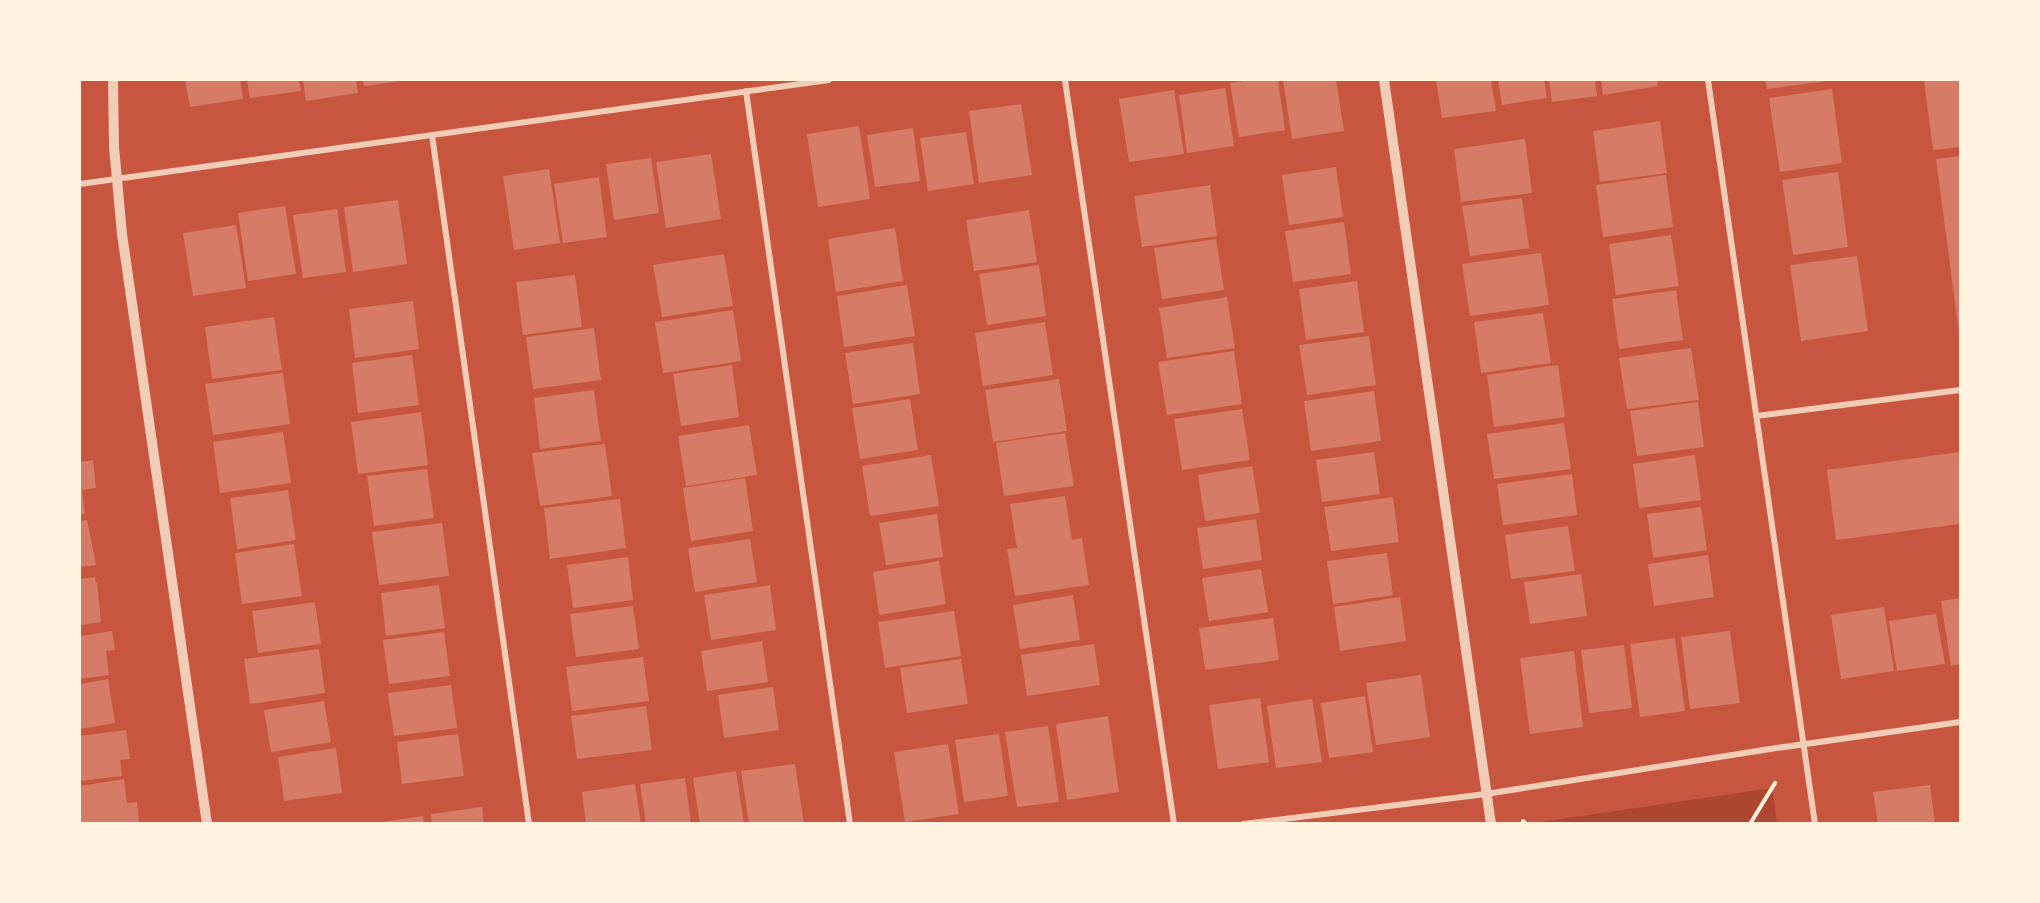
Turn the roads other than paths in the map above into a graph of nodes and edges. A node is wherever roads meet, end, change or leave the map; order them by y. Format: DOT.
graph roads {
  1 [pos="113,80"];
  2 [pos="830,80"];
  3 [pos="1065,80"];
  4 [pos="1384,80"];
  5 [pos="1708,80"];
  6 [pos="746,91"];
  7 [pos="432,135"];
  8 [pos="117,179"];
  9 [pos="80,184"];
  10 [pos="1960,390"];
  11 [pos="1756,416"];
  12 [pos="1960,722"];
  13 [pos="1804,744"];
  14 [pos="1486,794"];
  15 [pos="207,824"];
  16 [pos="529,824"];
  17 [pos="850,824"];
  18 [pos="1174,824"];
  19 [pos="1244,824"];
  20 [pos="1491,824"];
  21 [pos="1815,824"];
  1 -- 8 [label="street"];
  2 -- 6 [label="street"];
  3 -- 18 [label="street"];
  4 -- 14 [label="street"];
  5 -- 11 [label="street"];
  6 -- 7 [label="street"];
  6 -- 17 [label="street"];
  7 -- 8 [label="street"];
  7 -- 16 [label="street"];
  8 -- 9 [label="street"];
  8 -- 15 [label="street"];
  10 -- 11 [label="street"];
  11 -- 13 [label="street"];
  12 -- 13 [label="street"];
  13 -- 14 [label="street"];
  13 -- 21 [label="street"];
  14 -- 19 [label="street"];
  14 -- 20 [label="street"];
}
